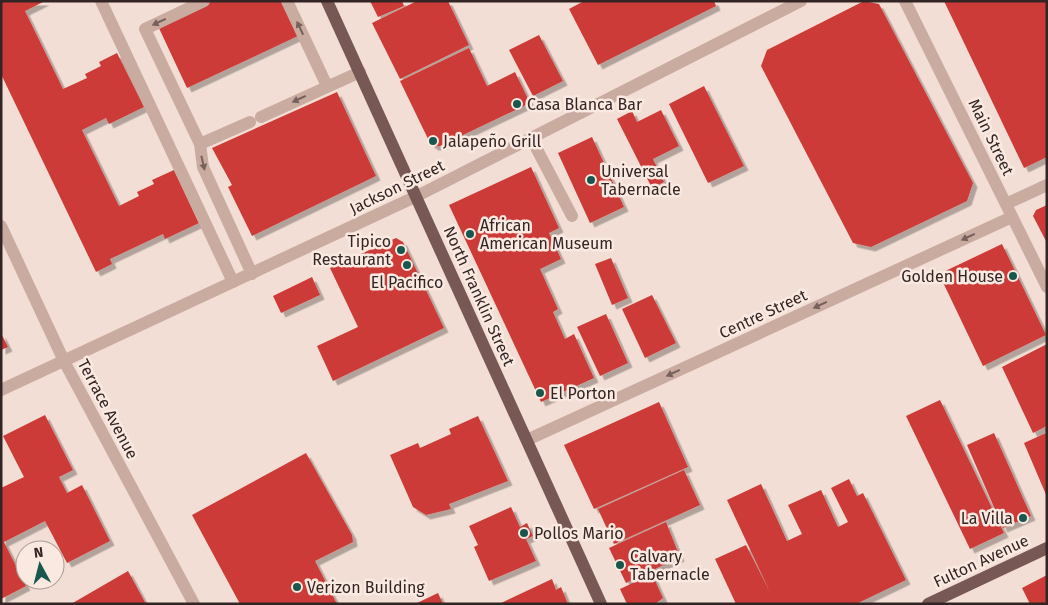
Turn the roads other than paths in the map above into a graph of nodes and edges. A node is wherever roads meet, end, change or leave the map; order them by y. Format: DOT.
graph roads {
  1 [pos="100,1"];
  2 [pos="204,1"];
  3 [pos="287,1"];
  4 [pos="327,1"];
  5 [pos="801,1"];
  6 [pos="905,1"];
  7 [pos="360,72"];
  8 [pos="328,86"];
  9 [pos="531,138"];
  10 [pos="200,144"];
  11 [pos="1047,185"];
  12 [pos="417,196"];
  13 [pos="1006,204"];
  14 [pos="572,216"];
  15 [pos="1012,217"];
  16 [pos="1,226"];
  17 [pos="252,274"];
  18 [pos="233,282"];
  19 [pos="1047,287"];
  20 [pos="64,361"];
  21 [pos="1,390"];
  22 [pos="527,440"];
  23 [pos="1047,548"];
  24 [pos="194,604"];
  25 [pos="600,604"];
  26 [pos="928,604"];
  1 -- 18 [label="street"];
  2 -- 10 [label="street, one-way"];
  8 -- 3 [label="street, one-way"];
  4 -- 7 [label="main road, North Franklin Street"];
  5 -- 9 [label="street, Jackson Street"];
  6 -- 13 [label="street, Main Street"];
  7 -- 8 [label="street"];
  7 -- 12 [label="main road, North Franklin Street"];
  8 -- 10 [label="street, one-way"];
  9 -- 12 [label="street, Jackson Street"];
  9 -- 14 [label="street"];
  10 -- 17 [label="street, one-way"];
  11 -- 13 [label="street"];
  12 -- 17 [label="street, Jackson Street"];
  12 -- 22 [label="main road, North Franklin Street"];
  13 -- 15 [label="street, Main Street"];
  15 -- 19 [label="street, Main Street"];
  15 -- 22 [label="street, Centre Street, one-way"];
  16 -- 20 [label="street, Terrace Avenue"];
  17 -- 18 [label="street, Jackson Street"];
  18 -- 20 [label="street, Jackson Street"];
  20 -- 21 [label="street, Jackson Street"];
  20 -- 24 [label="street, Terrace Avenue"];
  22 -- 25 [label="main road, North Franklin Street"];
  23 -- 26 [label="main road, Fulton Avenue"];
}
